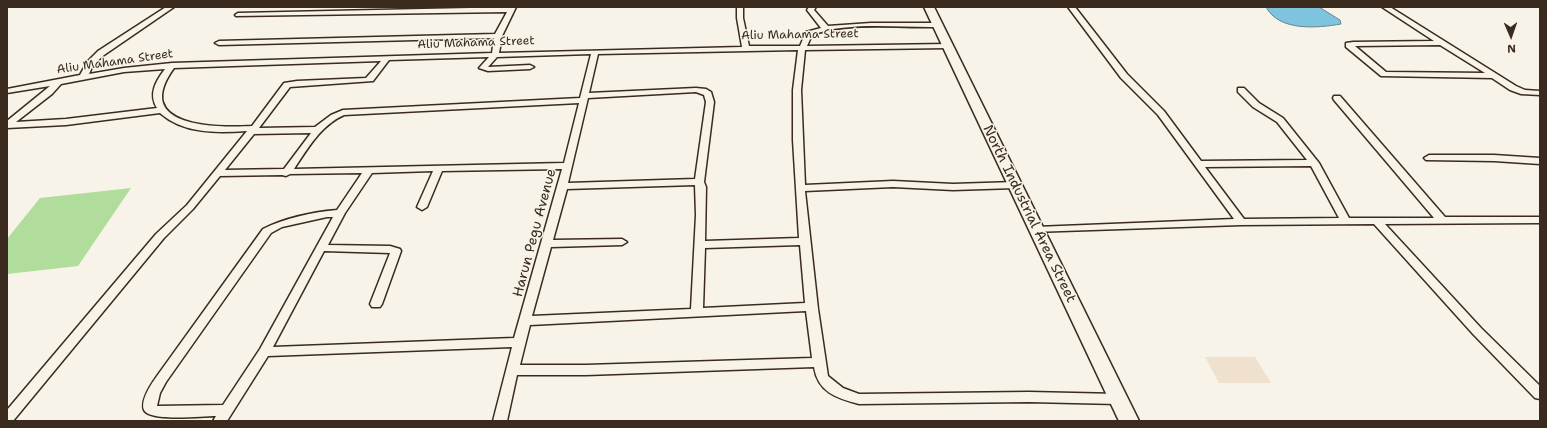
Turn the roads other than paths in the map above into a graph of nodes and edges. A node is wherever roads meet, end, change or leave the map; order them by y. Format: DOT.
graph roads {
  1 [pos="171,7"];
  2 [pos="740,7"];
  3 [pos="813,7"];
  4 [pos="929,7"];
  5 [pos="1071,7"];
  6 [pos="1385,7"];
  7 [pos="512,8"];
  8 [pos="238,15"];
  9 [pos="938,26"];
  10 [pos="826,29"];
  11 [pos="498,36"];
  12 [pos="218,43"];
  13 [pos="1443,43"];
  14 [pos="948,46"];
  15 [pos="802,47"];
  16 [pos="746,48"];
  17 [pos="595,52"];
  18 [pos="495,55"];
  19 [pos="387,58"];
  20 [pos="172,65"];
  21 [pos="530,67"];
  22 [pos="84,76"];
  23 [pos="1494,76"];
  24 [pos="60,81"];
  25 [pos="1241,90"];
  26 [pos="7,91"];
  27 [pos="1540,93"];
  28 [pos="584,98"];
  29 [pos="1337,98"];
  30 [pos="161,110"];
  31 [pos="7,125"];
  32 [pos="253,130"];
  33 [pos="318,130"];
  34 [pos="1429,158"];
  35 [pos="1540,161"];
  36 [pos="1314,163"];
  37 [pos="1199,164"];
  38 [pos="568,166"];
  39 [pos="438,168"];
  40 [pos="368,171"];
  41 [pos="218,173"];
  42 [pos="286,173"];
  43 [pos="698,182"];
  44 [pos="1015,185"];
  45 [pos="563,186"];
  46 [pos="800,188"];
  47 [pos="422,207"];
  48 [pos="340,213"];
  49 [pos="1377,220"];
  50 [pos="1442,220"];
  51 [pos="1540,220"];
  52 [pos="1346,221"];
  53 [pos="1241,222"];
  54 [pos="1036,230"];
  55 [pos="804,241"];
  56 [pos="622,242"];
  57 [pos="547,244"];
  58 [pos="700,245"];
  59 [pos="322,248"];
  60 [pos="376,304"];
  61 [pos="812,308"];
  62 [pos="697,312"];
  63 [pos="525,321"];
  64 [pos="519,342"];
  65 [pos="264,352"];
  66 [pos="818,362"];
  67 [pos="512,370"];
  68 [pos="1540,394"];
  69 [pos="1118,399"];
  70 [pos="12,406"];
  71 [pos="227,410"];
  72 [pos="7,419"];
  73 [pos="220,421"];
  74 [pos="500,421"];
  75 [pos="1130,421"];
  1 -- 22 [label="street"];
  2 -- 16 [label="street"];
  3 -- 10 [label="street"];
  4 -- 9 [label="main road, North Industrial Area Street"];
  5 -- 37 [label="street"];
  6 -- 13 [label="street"];
  7 -- 8 [label="street"];
  7 -- 11 [label="street"];
  9 -- 10 [label="street"];
  9 -- 14 [label="main road, North Industrial Area Street"];
  10 -- 15 [label="street"];
  11 -- 12 [label="street"];
  11 -- 18 [label="street"];
  13 -- 23 [label="street"];
  13 -- 23 [label="street"];
  14 -- 15 [label="street, Aliu Mahama Street"];
  14 -- 44 [label="main road, North Industrial Area Street"];
  15 -- 16 [label="street, Aliu Mahama Street"];
  15 -- 46 [label="street"];
  16 -- 17 [label="street, Aliu Mahama Street"];
  17 -- 18 [label="street, Aliu Mahama Street"];
  17 -- 28 [label="street, Harun Pegu Avenue"];
  18 -- 19 [label="street, Aliu Mahama Street"];
  18 -- 21 [label="street"];
  19 -- 20 [label="street, Aliu Mahama Street"];
  19 -- 32 [label="street"];
  20 -- 22 [label="street, Aliu Mahama Street"];
  20 -- 30 [label="street"];
  22 -- 24 [label="street, Aliu Mahama Street"];
  23 -- 27 [label="street"];
  24 -- 26 [label="street, Aliu Mahama Street"];
  24 -- 31 [label="street"];
  25 -- 36 [label="street"];
  28 -- 33 [label="street"];
  28 -- 38 [label="street, Harun Pegu Avenue"];
  28 -- 43 [label="street"];
  29 -- 50 [label="street"];
  30 -- 31 [label="street"];
  30 -- 32 [label="street"];
  32 -- 33 [label="street"];
  32 -- 41 [label="street"];
  33 -- 42 [label="street"];
  34 -- 35 [label="street"];
  36 -- 37 [label="street"];
  36 -- 52 [label="street"];
  37 -- 53 [label="street"];
  38 -- 39 [label="street"];
  38 -- 45 [label="street, Harun Pegu Avenue"];
  39 -- 40 [label="street"];
  39 -- 47 [label="street"];
  40 -- 42 [label="street"];
  40 -- 48 [label="street"];
  41 -- 42 [label="street"];
  41 -- 70 [label="street"];
  43 -- 45 [label="street"];
  43 -- 58 [label="street"];
  44 -- 46 [label="street"];
  44 -- 54 [label="main road, North Industrial Area Street"];
  45 -- 57 [label="street, Harun Pegu Avenue"];
  46 -- 55 [label="street"];
  48 -- 59 [label="street"];
  48 -- 71 [label="street"];
  49 -- 50 [label="street"];
  49 -- 52 [label="street"];
  49 -- 68 [label="street"];
  50 -- 51 [label="street"];
  52 -- 53 [label="street"];
  53 -- 54 [label="street"];
  54 -- 69 [label="main road, North Industrial Area Street"];
  55 -- 58 [label="street"];
  55 -- 61 [label="street"];
  56 -- 57 [label="street"];
  57 -- 63 [label="street, Harun Pegu Avenue"];
  58 -- 62 [label="street"];
  59 -- 60 [label="street"];
  59 -- 65 [label="street"];
  61 -- 62 [label="street"];
  61 -- 66 [label="street"];
  62 -- 63 [label="street"];
  63 -- 64 [label="street, Harun Pegu Avenue"];
  64 -- 65 [label="street"];
  64 -- 67 [label="street, Harun Pegu Avenue"];
  65 -- 71 [label="street"];
  66 -- 67 [label="street"];
  66 -- 69 [label="street"];
  67 -- 74 [label="street, Harun Pegu Avenue"];
  69 -- 75 [label="main road, North Industrial Area Street"];
  70 -- 72 [label="street"];
  71 -- 73 [label="street"];
}
